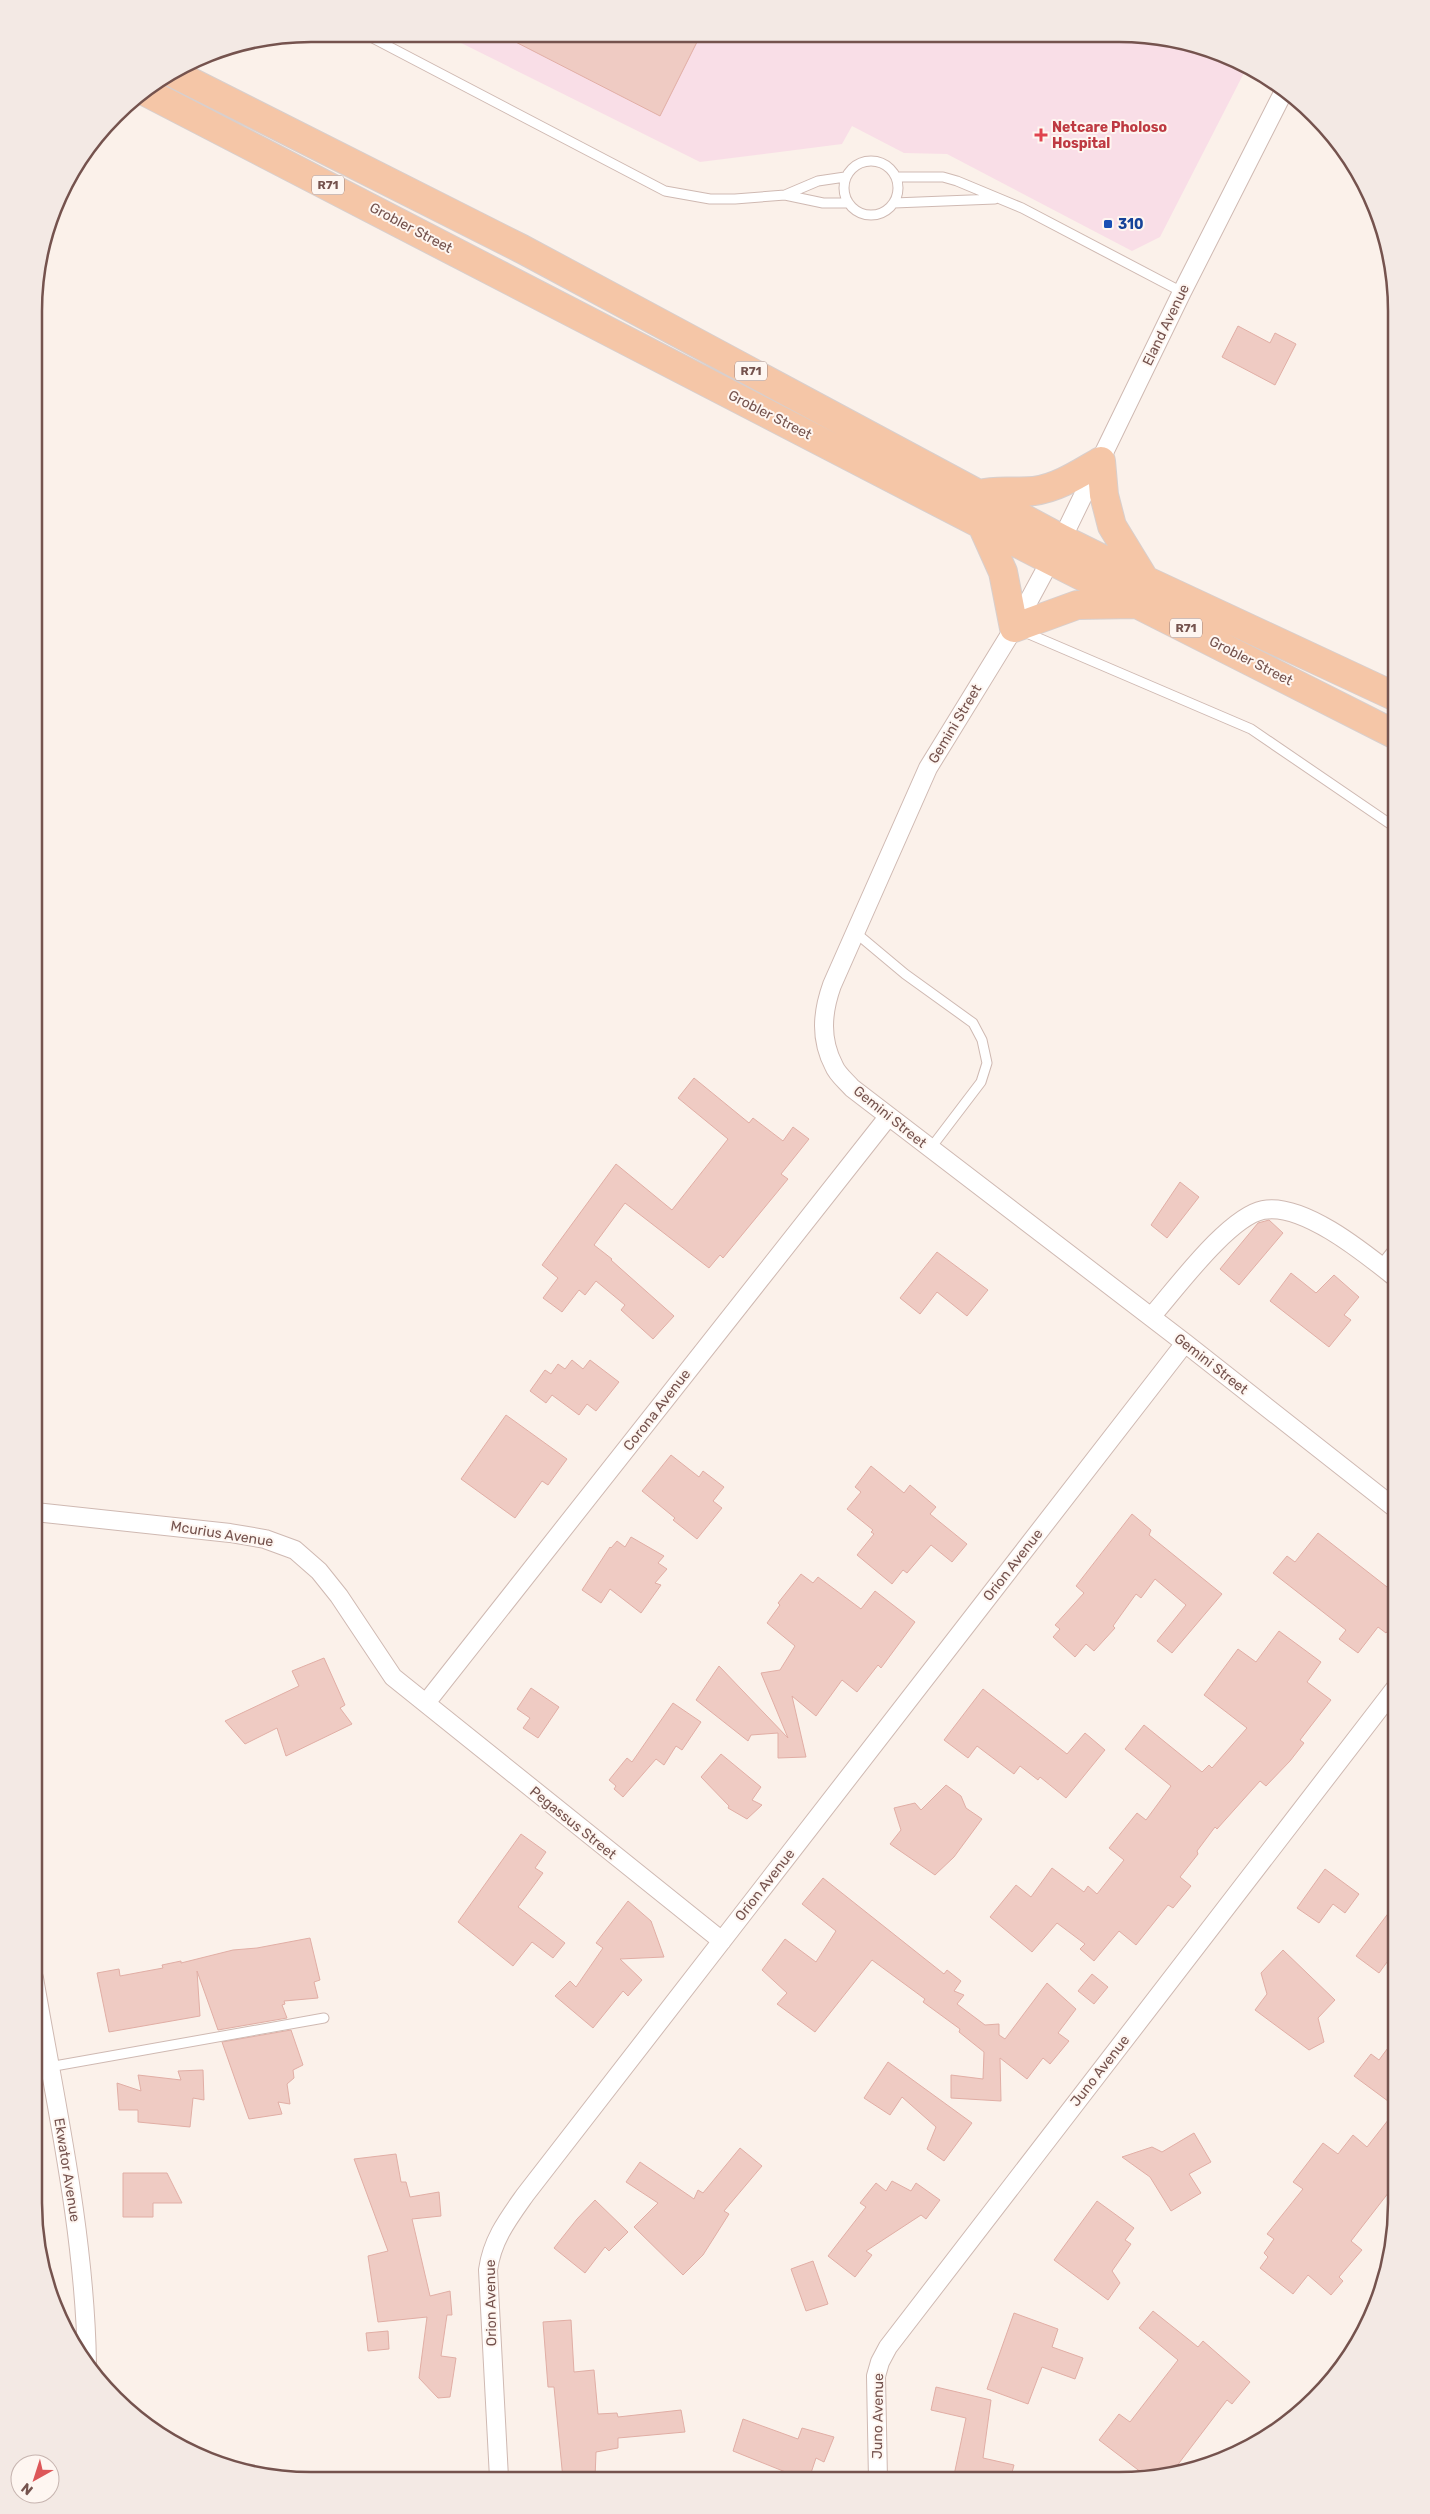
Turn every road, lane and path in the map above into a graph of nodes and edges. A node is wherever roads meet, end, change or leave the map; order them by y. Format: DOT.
graph roads {
  1 [pos="380,42"];
  2 [pos="181,77"];
  3 [pos="152,95"];
  4 [pos="1281,97"];
  5 [pos="845,177"];
  6 [pos="896,177"];
  7 [pos="785,195"];
  8 [pos="998,199"];
  9 [pos="848,203"];
  10 [pos="894,203"];
  11 [pos="1182,292"];
  12 [pos="1101,461"];
  13 [pos="980,494"];
  14 [pos="981,523"];
  15 [pos="1056,549"];
  16 [pos="1141,592"];
  17 [pos="1014,628"];
  18 [pos="1388,694"];
  19 [pos="1388,731"];
  20 [pos="1388,823"];
  21 [pos="856,933"];
  22 [pos="888,1117"];
  23 [pos="930,1149"];
  24 [pos="1388,1272"];
  25 [pos="1151,1317"];
  26 [pos="1185,1343"];
  27 [pos="1388,1503"];
  28 [pos="42,1513"];
  29 [pos="1388,1697"];
  30 [pos="426,1703"];
  31 [pos="722,1941"];
  32 [pos="324,2018"];
  33 [pos="42,2025"];
  34 [pos="49,2066"];
  35 [pos="87,2350"];
  36 [pos="499,2472"];
  37 [pos="878,2472"];
  1 -- 7 [label="lane"];
  2 -- 13 [label="main road, Grobler Street / R71"];
  3 -- 14 [label="main road, Grobler Street / R71"];
  4 -- 11 [label="street, Eland Avenue"];
  5 -- 6 [label="lane"];
  5 -- 7 [label="lane"];
  5 -- 9 [label="lane"];
  6 -- 8 [label="lane"];
  6 -- 10 [label="lane"];
  7 -- 9 [label="lane"];
  8 -- 10 [label="lane"];
  8 -- 11 [label="lane"];
  9 -- 10 [label="lane"];
  11 -- 12 [label="street, Eland Avenue"];
  12 -- 13 [label="main road"];
  12 -- 15 [label="street, Eland Avenue"];
  12 -- 16 [label="main road"];
  13 -- 15 [label="main road, Grobler Street / R71"];
  14 -- 15 [label="main road, Grobler Street / R71"];
  14 -- 17 [label="main road"];
  15 -- 16 [label="main road, Grobler Street / R71"];
  15 -- 17 [label="street, Gemini Street"];
  16 -- 17 [label="main road"];
  16 -- 18 [label="main road, Grobler Street / R71"];
  16 -- 19 [label="main road, Grobler Street / R71"];
  17 -- 20 [label="lane"];
  17 -- 21 [label="street, Gemini Street"];
  21 -- 22 [label="street, Gemini Street"];
  21 -- 23 [label="lane"];
  22 -- 23 [label="street, Gemini Street"];
  22 -- 30 [label="street, Corona Avenue"];
  23 -- 25 [label="street, Gemini Street"];
  24 -- 25 [label="street"];
  25 -- 26 [label="street, Gemini Street"];
  26 -- 27 [label="street, Gemini Street"];
  26 -- 31 [label="street, Orion Avenue"];
  28 -- 30 [label="street, Mcurius Avenue"];
  29 -- 37 [label="street, Juno Avenue"];
  30 -- 31 [label="street, Pegassus Street"];
  31 -- 36 [label="street, Orion Avenue"];
  32 -- 34 [label="lane"];
  33 -- 34 [label="street, Ekwator Avenue"];
  34 -- 35 [label="street, Ekwator Avenue"];
}
